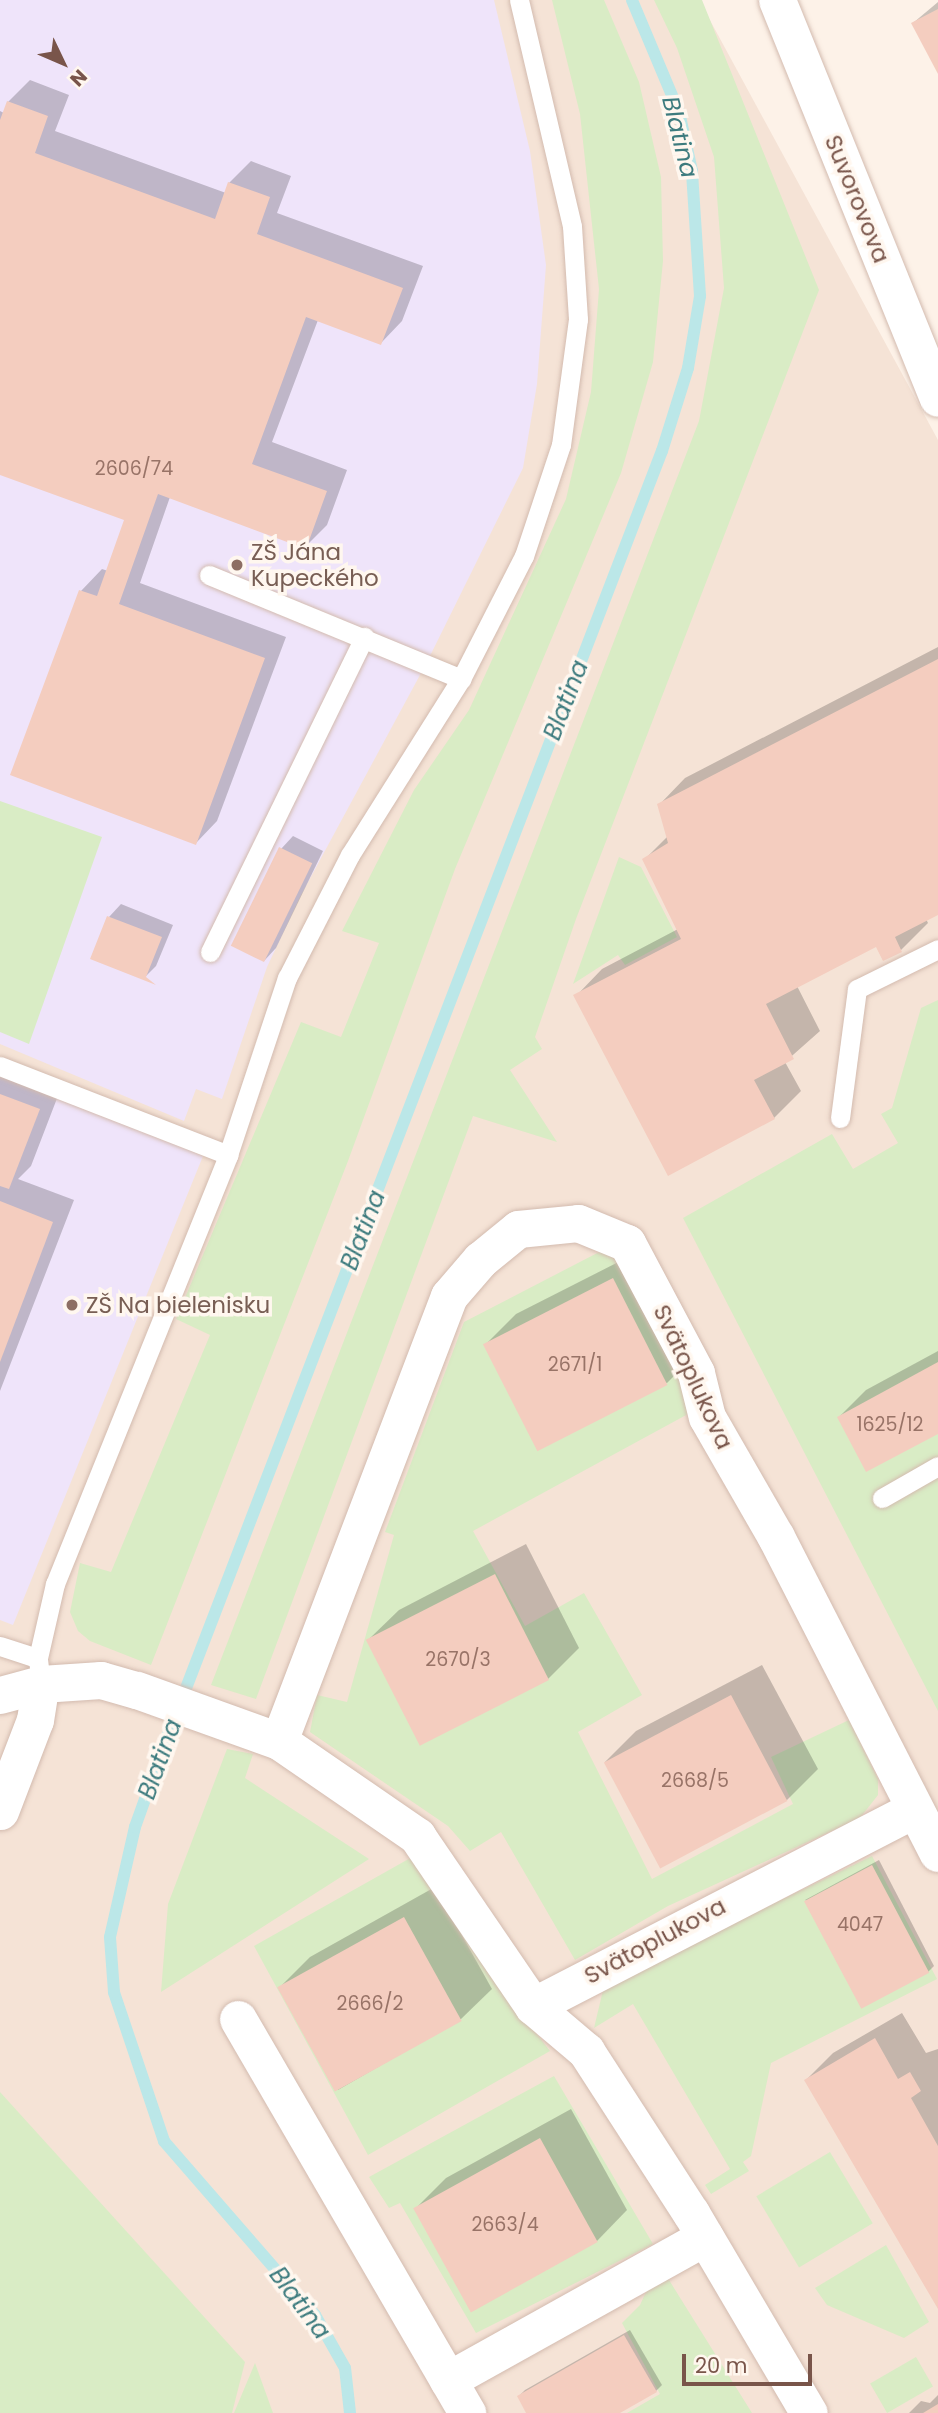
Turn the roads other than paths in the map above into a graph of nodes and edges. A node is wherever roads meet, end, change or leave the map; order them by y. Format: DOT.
graph roads {
  1 [pos="519,0"];
  2 [pos="777,0"];
  3 [pos="938,398"];
  4 [pos="209,575"];
  5 [pos="364,637"];
  6 [pos="461,679"];
  7 [pos="938,949"];
  8 [pos="210,952"];
  9 [pos="0,1066"];
  10 [pos="839,1118"];
  11 [pos="229,1155"];
  12 [pos="938,1466"];
  13 [pos="883,1498"];
  14 [pos="0,1646"];
  15 [pos="40,1671"];
  16 [pos="0,1695"];
  17 [pos="279,1741"];
  18 [pos="914,1809"];
  19 [pos="0,1811"];
  20 [pos="938,1853"];
  21 [pos="533,2006"];
  22 [pos="238,2019"];
  23 [pos="705,2237"];
  24 [pos="448,2380"];
  25 [pos="467,2413"];
  26 [pos="809,2413"];
  1 -- 6 [label="lane"];
  2 -- 3 [label="street, Suvorovova"];
  4 -- 5 [label="lane"];
  5 -- 6 [label="lane"];
  5 -- 8 [label="lane"];
  6 -- 11 [label="lane"];
  7 -- 10 [label="lane"];
  9 -- 11 [label="lane"];
  11 -- 15 [label="lane"];
  12 -- 13 [label="lane"];
  14 -- 15 [label="lane"];
  15 -- 16 [label="street"];
  15 -- 17 [label="street"];
  15 -- 19 [label="street"];
  17 -- 18 [label="street, Svätoplukova"];
  17 -- 21 [label="street"];
  18 -- 20 [label="street"];
  18 -- 21 [label="street, Svätoplukova"];
  21 -- 23 [label="street"];
  22 -- 24 [label="street"];
  23 -- 24 [label="street"];
  23 -- 26 [label="street"];
  24 -- 25 [label="street"];
}
